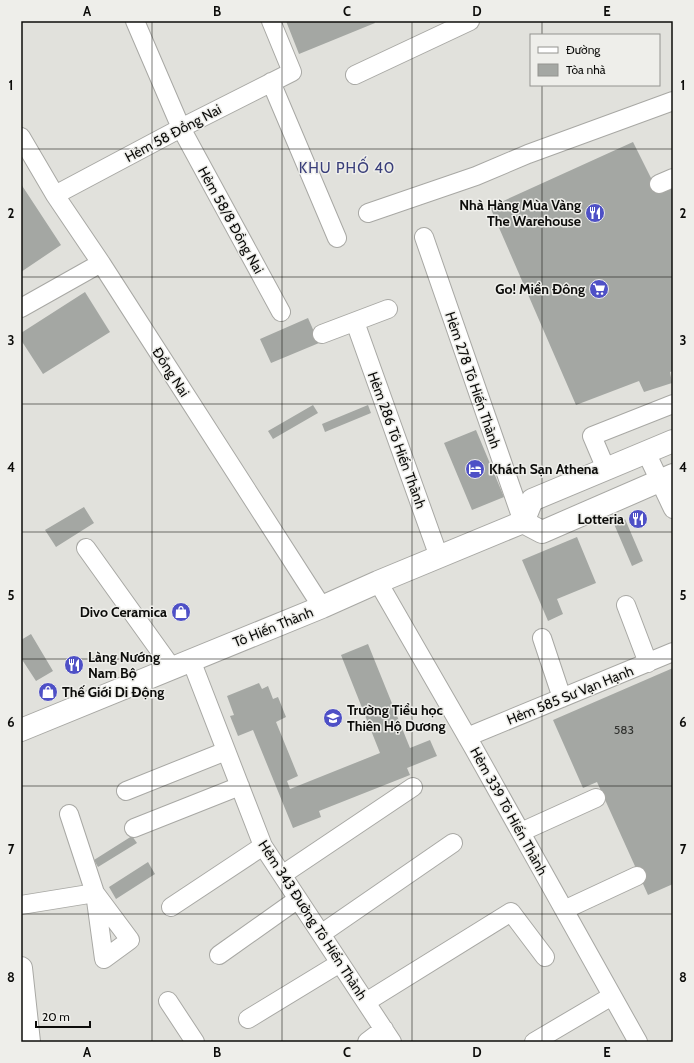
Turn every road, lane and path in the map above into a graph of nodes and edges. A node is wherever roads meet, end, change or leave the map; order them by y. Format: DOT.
graph roads {
  1 [pos="135,21"];
  2 [pos="271,21"];
  3 [pos="470,21"];
  4 [pos="355,75"];
  5 [pos="271,82"];
  6 [pos="673,101"];
  7 [pos="181,128"];
  8 [pos="21,137"];
  9 [pos="55,195"];
  10 [pos="368,213"];
  11 [pos="424,237"];
  12 [pos="336,238"];
  13 [pos="101,263"];
  14 [pos="21,308"];
  15 [pos="388,309"];
  16 [pos="281,312"];
  17 [pos="355,322"];
  18 [pos="322,334"];
  19 [pos="673,404"];
  20 [pos="673,440"];
  21 [pos="646,452"];
  22 [pos="606,469"];
  23 [pos="666,478"];
  24 [pos="673,509"];
  25 [pos="523,522"];
  26 [pos="86,548"];
  27 [pos="439,557"];
  28 [pos="378,582"];
  29 [pos="626,605"];
  30 [pos="322,607"];
  31 [pos="542,638"];
  32 [pos="673,652"];
  33 [pos="648,663"];
  34 [pos="182,664"];
  35 [pos="562,698"];
  36 [pos="21,730"];
  37 [pos="467,737"];
  38 [pos="226,751"];
  39 [pos="240,786"];
  40 [pos="413,787"];
  41 [pos="126,791"];
  42 [pos="596,798"];
  43 [pos="69,814"];
  44 [pos="134,828"];
  45 [pos="521,832"];
  46 [pos="453,843"];
  47 [pos="263,846"];
  48 [pos="282,875"];
  49 [pos="637,876"];
  50 [pos="298,899"];
  51 [pos="21,905"];
  52 [pos="171,907"];
  53 [pos="564,910"];
  54 [pos="321,934"];
  55 [pos="218,955"];
  56 [pos="545,957"];
  57 [pos="340,963"];
  58 [pos="21,968"];
  59 [pos="612,996"];
  60 [pos="168,1001"];
  61 [pos="366,1002"];
  62 [pos="248,1019"];
  63 [pos="24,1020"];
  64 [pos="388,1036"];
  65 [pos="29,1042"];
  66 [pos="195,1042"];
  67 [pos="367,1042"];
  68 [pos="534,1042"];
  69 [pos="638,1042"];
  1 -- 7 [label="street, Hẻm 58/8 Đồng Nai"];
  2 -- 5 [label="street, Hẻm 58 Đồng Nai"];
  3 -- 4 [label="street"];
  5 -- 7 [label="street, Hẻm 58 Đồng Nai"];
  5 -- 12 [label="street"];
  6 -- 10 [label="street"];
  7 -- 9 [label="street, Hẻm 58 Đồng Nai"];
  7 -- 16 [label="street, Hẻm 58/8 Đồng Nai"];
  8 -- 9 [label="street, Đồng Nai"];
  9 -- 13 [label="street, Đồng Nai"];
  11 -- 25 [label="street, Hẻm 278 Tô Hiến Thành"];
  13 -- 14 [label="street"];
  13 -- 30 [label="street, Đồng Nai"];
  15 -- 17 [label="street"];
  17 -- 18 [label="street"];
  17 -- 27 [label="street, Hẻm 286 Tô Hiến Thành"];
  19 -- 22 [label="street"];
  20 -- 21 [label="main road"];
  21 -- 22 [label="main road"];
  21 -- 23 [label="street"];
  22 -- 25 [label="main road"];
  23 -- 24 [label="street"];
  23 -- 25 [label="main road"];
  25 -- 27 [label="main road, Tô Hiến Thành"];
  26 -- 34 [label="street, Hẻm 343 Đường Tô Hiến Thành"];
  27 -- 28 [label="main road, Tô Hiến Thành"];
  28 -- 30 [label="main road, Tô Hiến Thành"];
  28 -- 37 [label="street, Hẻm 339 Tô Hiến Thành"];
  29 -- 33 [label="street"];
  30 -- 34 [label="main road, Tô Hiến Thành"];
  31 -- 35 [label="street"];
  32 -- 33 [label="street, Hẻm 585 Sư Vạn Hạnh"];
  33 -- 35 [label="street, Hẻm 585 Sư Vạn Hạnh"];
  34 -- 36 [label="main road, Tô Hiến Thành"];
  34 -- 38 [label="street, Hẻm 343 Đường Tô Hiến Thành"];
  35 -- 37 [label="street, Hẻm 585 Sư Vạn Hạnh"];
  37 -- 45 [label="street, Hẻm 339 Tô Hiến Thành"];
  38 -- 39 [label="street, Hẻm 343 Đường Tô Hiến Thành"];
  38 -- 41 [label="street"];
  39 -- 44 [label="street"];
  39 -- 47 [label="street, Hẻm 343 Đường Tô Hiến Thành"];
  40 -- 48 [label="street"];
  42 -- 45 [label="street"];
  43 -- 51 [label="street"];
  45 -- 53 [label="street, Hẻm 339 Tô Hiến Thành"];
  46 -- 54 [label="street"];
  47 -- 48 [label="street, Hẻm 343 Đường Tô Hiến Thành"];
  47 -- 52 [label="street"];
  48 -- 50 [label="street, Hẻm 343 Đường Tô Hiến Thành"];
  49 -- 53 [label="street"];
  50 -- 54 [label="street, Hẻm 343 Đường Tô Hiến Thành"];
  50 -- 55 [label="street"];
  53 -- 59 [label="street, Hẻm 339 Tô Hiến Thành"];
  54 -- 57 [label="street, Hẻm 343 Đường Tô Hiến Thành"];
  56 -- 61 [label="street"];
  57 -- 61 [label="street, Hẻm 343 Đường Tô Hiến Thành"];
  57 -- 62 [label="street"];
  58 -- 63 [label="main road"];
  59 -- 68 [label="street"];
  59 -- 69 [label="street, Hẻm 339 Tô Hiến Thành"];
  60 -- 66 [label="street"];
  61 -- 64 [label="street, Hẻm 343 Đường Tô Hiến Thành"];
  63 -- 65 [label="main road"];
  64 -- 67 [label="street"];
}
